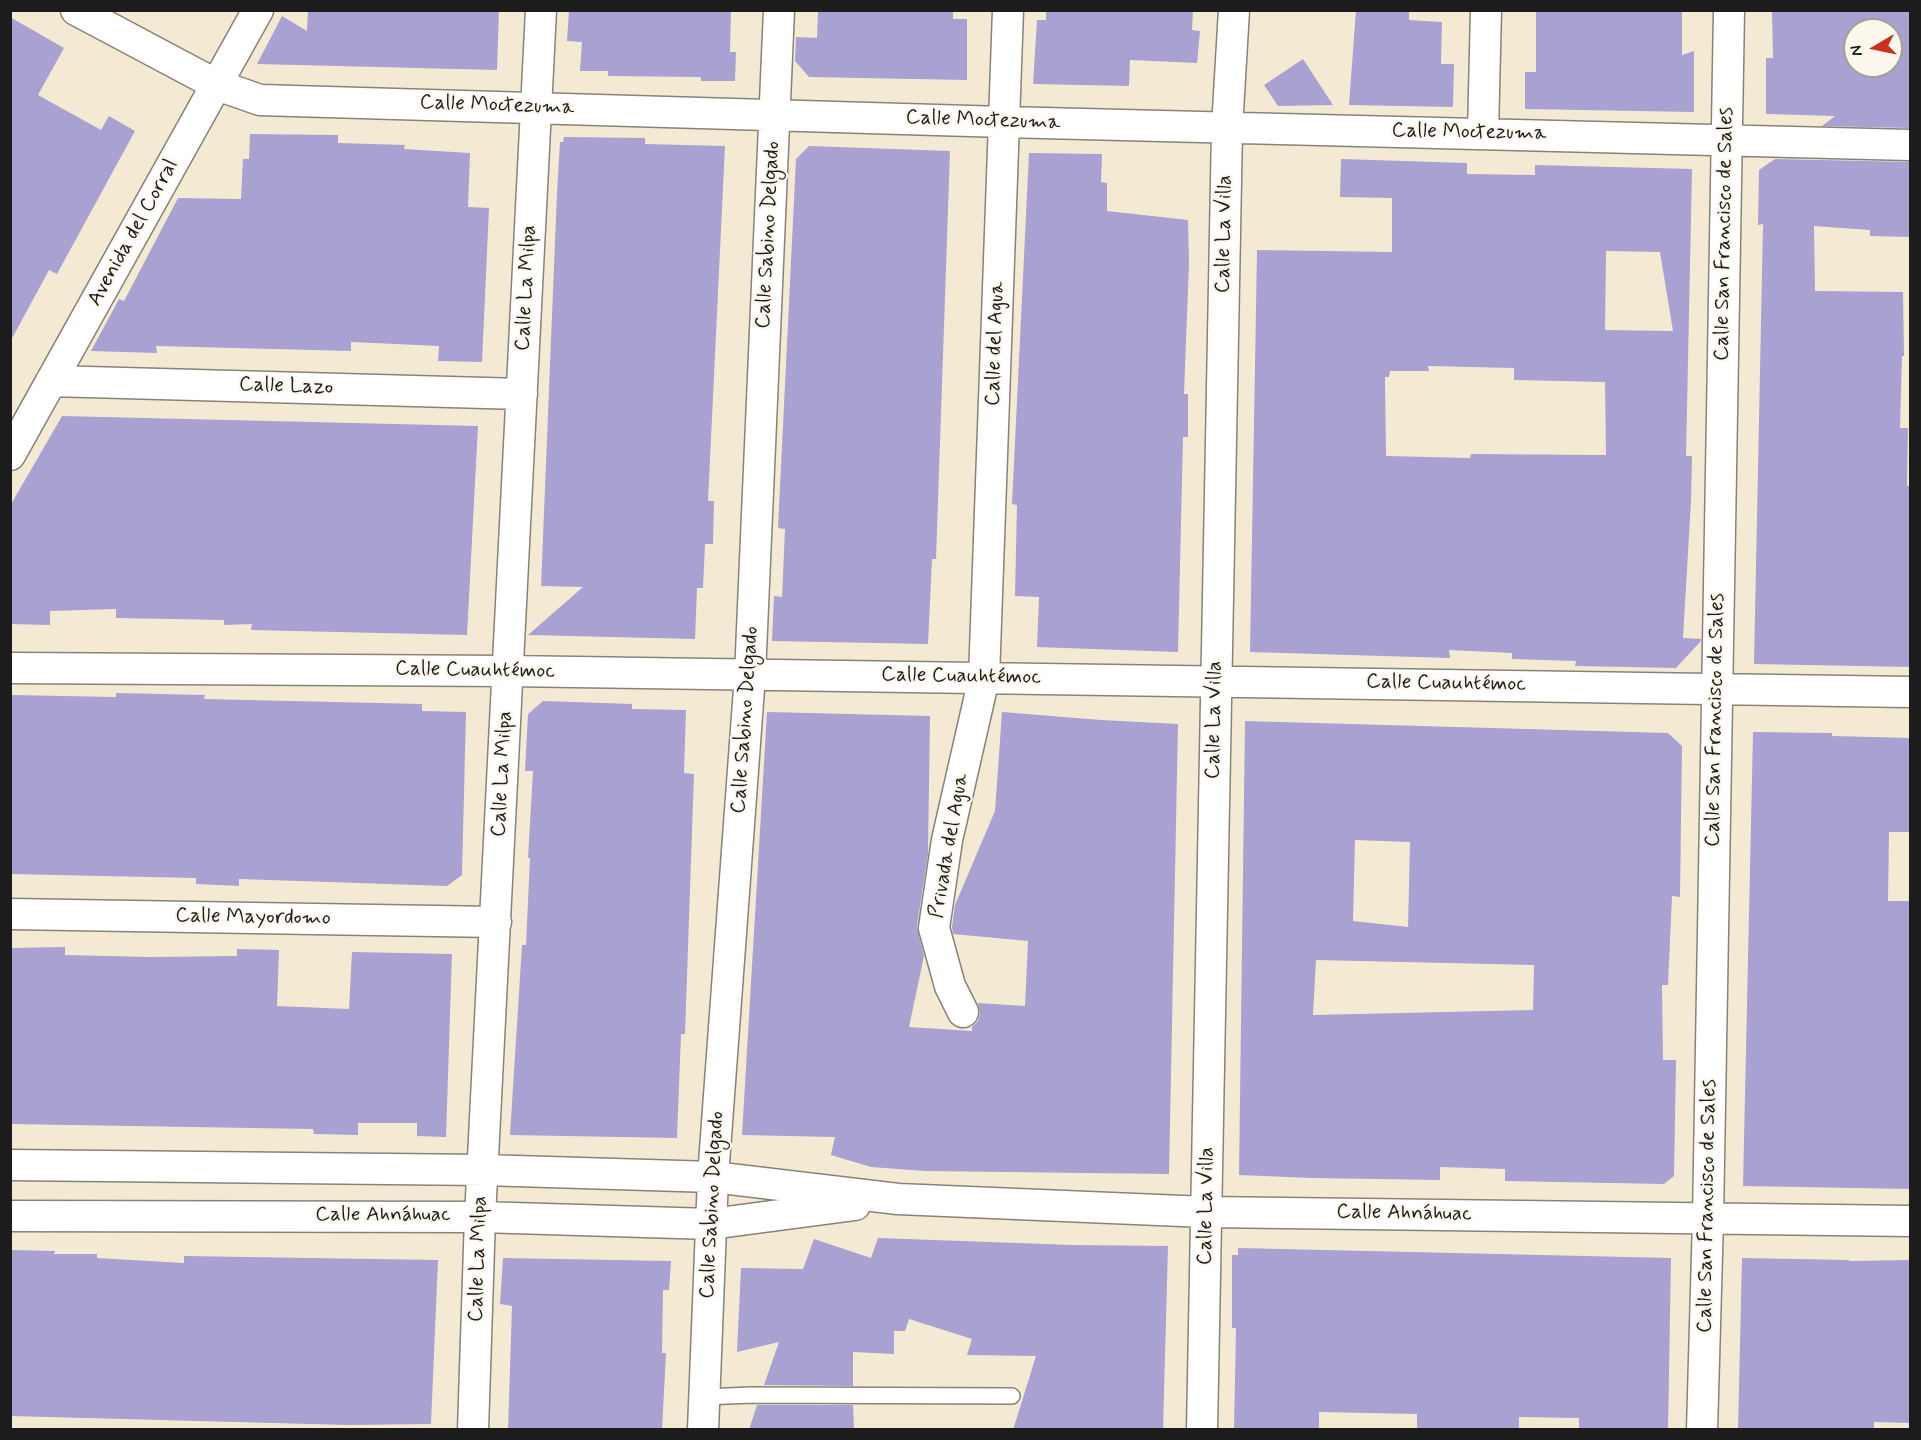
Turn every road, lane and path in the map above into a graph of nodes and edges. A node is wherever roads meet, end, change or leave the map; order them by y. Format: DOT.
graph roads {
  1 [pos="76,10"];
  2 [pos="258,10"];
  3 [pos="541,10"];
  4 [pos="779,10"];
  5 [pos="1008,10"];
  6 [pos="1234,10"];
  7 [pos="1486,10"];
  8 [pos="1729,10"];
  9 [pos="217,85"];
  10 [pos="536,107"];
  11 [pos="775,115"];
  12 [pos="1004,122"];
  13 [pos="1227,128"];
  14 [pos="1483,133"];
  15 [pos="1726,140"];
  16 [pos="1911,145"];
  17 [pos="51,381"];
  18 [pos="522,394"];
  19 [pos="10,455"];
  20 [pos="10,668"];
  21 [pos="508,671"];
  22 [pos="750,675"];
  23 [pos="984,678"];
  24 [pos="1216,680"];
  25 [pos="1717,689"];
  26 [pos="1911,692"];
  27 [pos="10,914"];
  28 [pos="496,922"];
  29 [pos="963,1012"];
  30 [pos="10,1165"];
  31 [pos="483,1170"];
  32 [pos="713,1177"];
  33 [pos="898,1199"];
  34 [pos="1206,1212"];
  35 [pos="10,1216"];
  36 [pos="480,1216"];
  37 [pos="1708,1219"];
  38 [pos="1911,1221"];
  39 [pos="711,1224"];
  40 [pos="1012,1396"];
  41 [pos="704,1397"];
  42 [pos="473,1430"];
  43 [pos="703,1430"];
  44 [pos="1202,1430"];
  45 [pos="1702,1430"];
  1 -- 9 [label="street, Calle Moctezuma"];
  2 -- 9 [label="street, Avenida del Corral"];
  3 -- 10 [label="street, Calle La Milpa"];
  4 -- 11 [label="street, Calle Sabino Delgado"];
  5 -- 12 [label="street, Calle del Agua"];
  6 -- 13 [label="street, Calle La Villa"];
  7 -- 14 [label="street"];
  8 -- 15 [label="street, Calle San Francisco de Sales"];
  9 -- 10 [label="street, Calle Moctezuma"];
  9 -- 17 [label="street, Avenida del Corral"];
  10 -- 11 [label="street, Calle Moctezuma"];
  10 -- 18 [label="street, Calle La Milpa"];
  11 -- 12 [label="street, Calle Moctezuma"];
  11 -- 22 [label="street, Calle Sabino Delgado"];
  12 -- 13 [label="street, Calle Moctezuma"];
  12 -- 23 [label="street, Calle del Agua"];
  13 -- 14 [label="street, Calle Moctezuma"];
  13 -- 24 [label="street, Calle La Villa"];
  14 -- 15 [label="street, Calle Moctezuma"];
  15 -- 16 [label="street, Calle Moctezuma"];
  15 -- 25 [label="street, Calle San Francisco de Sales"];
  17 -- 18 [label="street, Calle Lazo"];
  17 -- 19 [label="street, Avenida del Corral"];
  18 -- 21 [label="street, Calle La Milpa"];
  20 -- 21 [label="street, Calle Cuauhtémoc"];
  21 -- 22 [label="street, Calle Cuauhtémoc"];
  21 -- 28 [label="street, Calle La Milpa"];
  22 -- 23 [label="street, Calle Cuauhtémoc"];
  22 -- 32 [label="street, Calle Sabino Delgado"];
  23 -- 24 [label="street, Calle Cuauhtémoc"];
  23 -- 29 [label="street, Privada del Agua"];
  24 -- 25 [label="street, Calle Cuauhtémoc"];
  24 -- 34 [label="street, Calle La Villa"];
  25 -- 26 [label="street, Calle Cuauhtémoc"];
  25 -- 37 [label="street, Calle San Francisco de Sales"];
  27 -- 28 [label="street, Calle Mayordomo"];
  28 -- 31 [label="street, Calle La Milpa"];
  30 -- 31 [label="street, Calle Ahnáhuac"];
  31 -- 32 [label="street, Calle Ahnáhuac"];
  31 -- 36 [label="street, Calle La Milpa"];
  32 -- 33 [label="street, Calle Ahnáhuac"];
  32 -- 39 [label="street, Calle Sabino Delgado"];
  33 -- 34 [label="street, Calle Ahnáhuac"];
  33 -- 39 [label="street, Calle Ahnáhuac"];
  34 -- 37 [label="street, Calle Ahnáhuac"];
  34 -- 44 [label="street, Calle La Villa"];
  35 -- 36 [label="street, Calle Ahnáhuac"];
  36 -- 39 [label="street, Calle Ahnáhuac"];
  36 -- 42 [label="street, Calle La Milpa"];
  37 -- 38 [label="street, Calle Ahnáhuac"];
  37 -- 45 [label="street, Calle San Francisco de Sales"];
  39 -- 41 [label="street, Calle Sabino Delgado"];
  40 -- 41 [label="lane"];
  41 -- 43 [label="street, Calle Sabino Delgado"];
}
